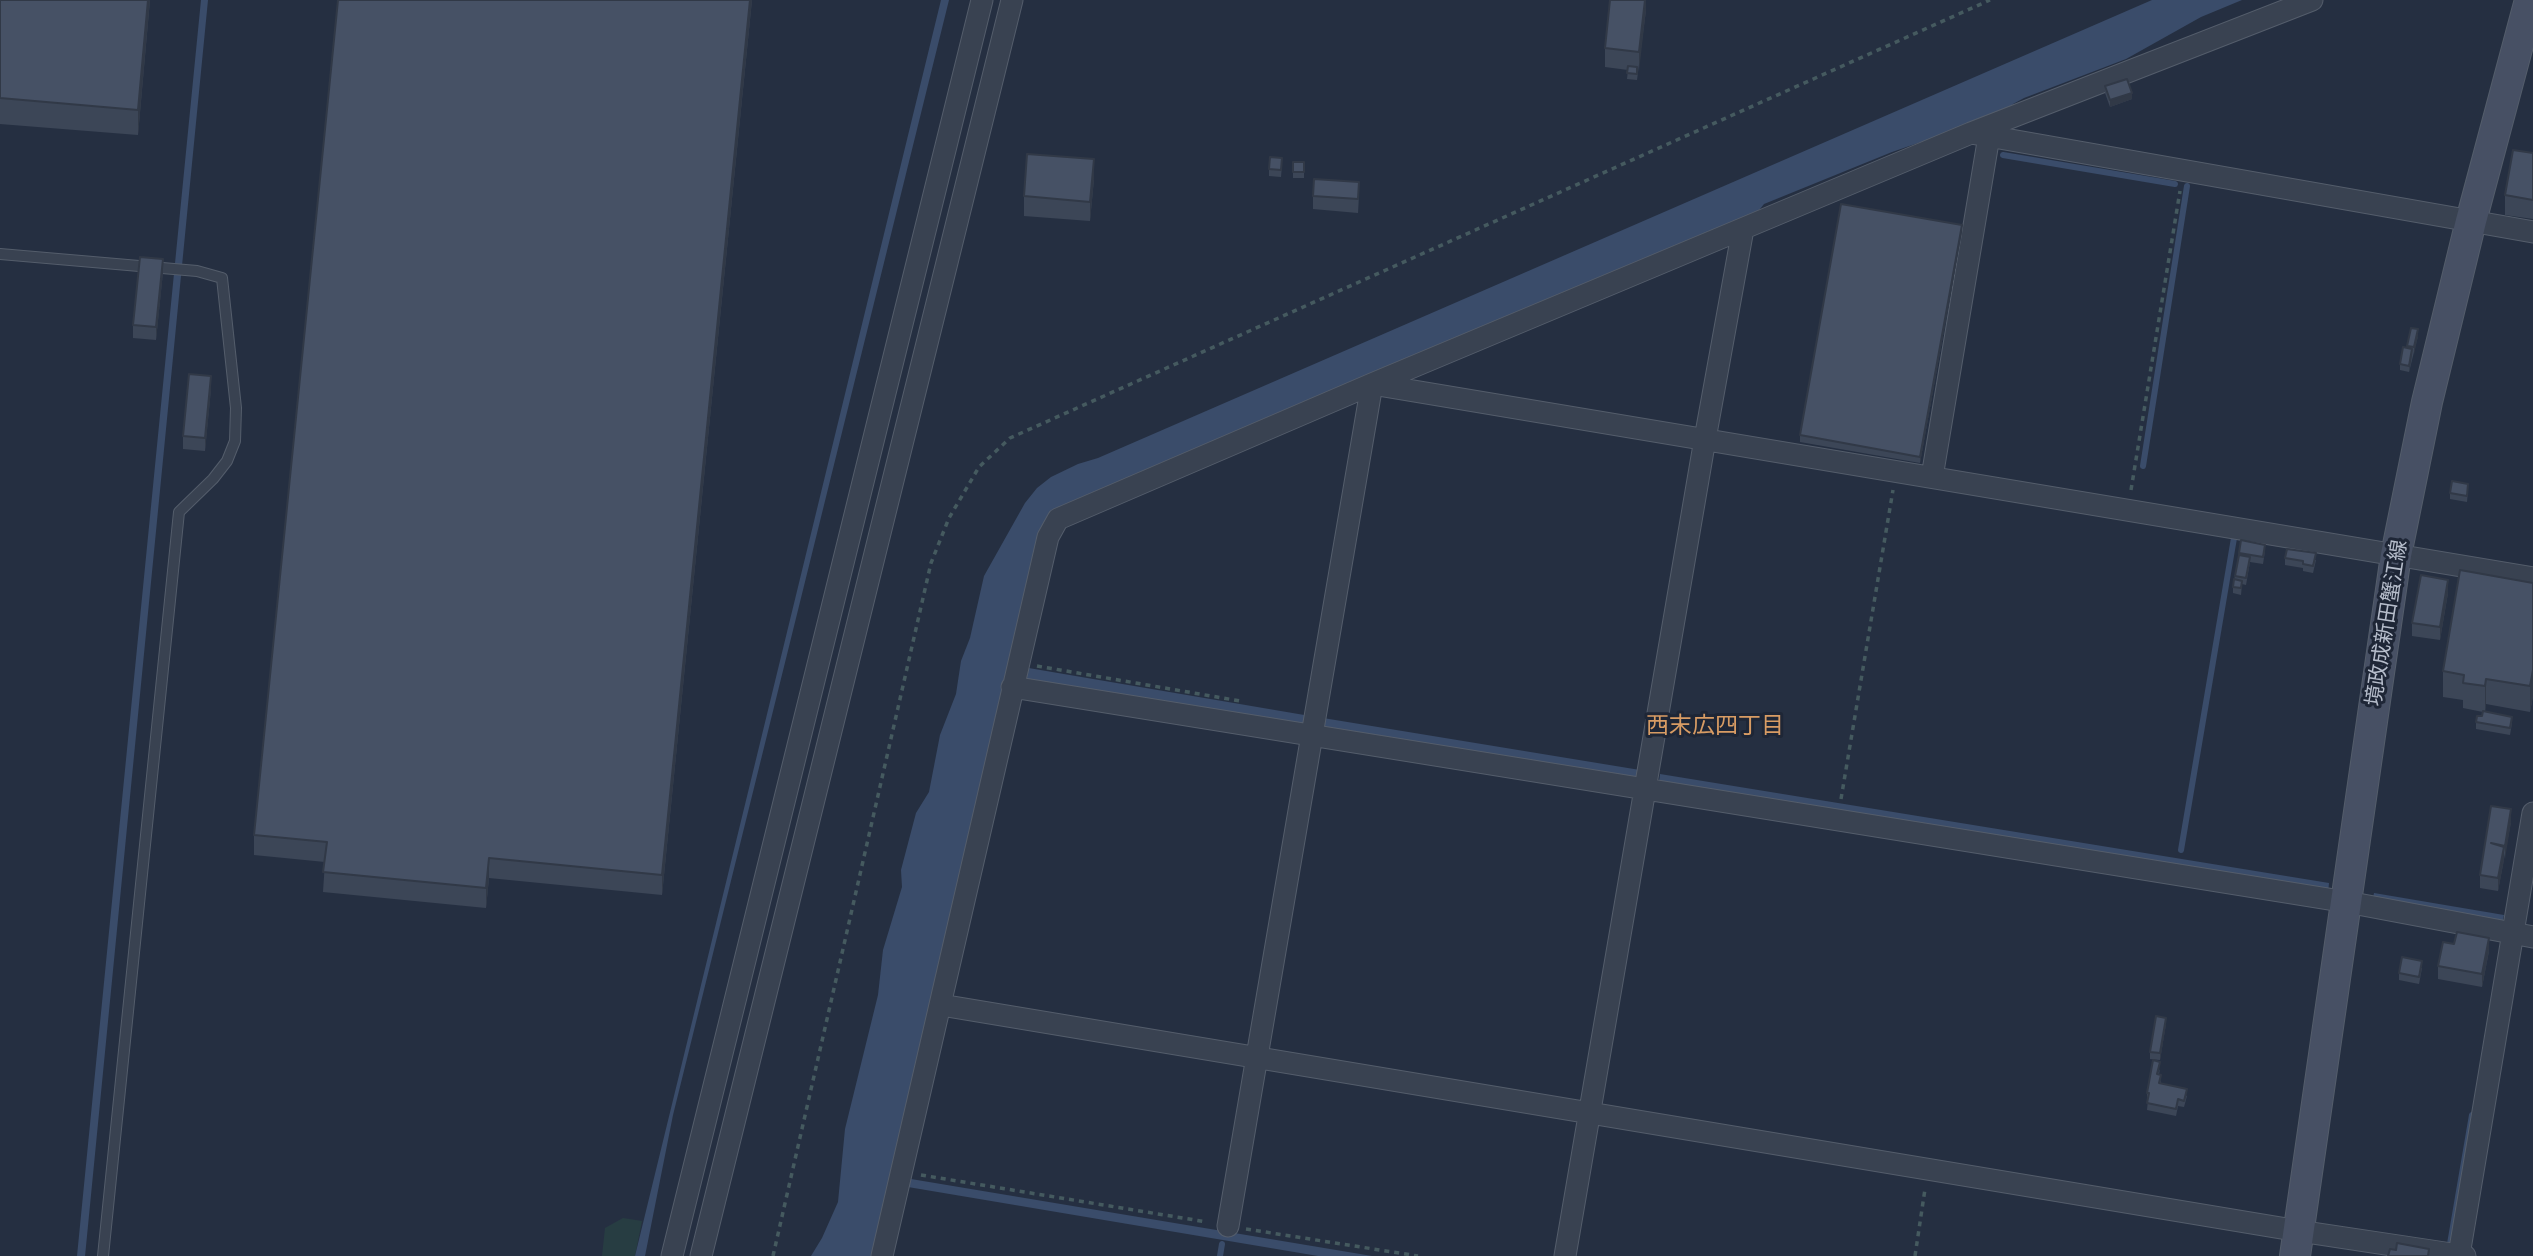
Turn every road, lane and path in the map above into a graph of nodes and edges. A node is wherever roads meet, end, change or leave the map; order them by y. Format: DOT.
graph roads {
  1 [pos="982,0"];
  2 [pos="1013,0"];
  3 [pos="1990,0"];
  4 [pos="2312,0"];
  5 [pos="2530,0"];
  6 [pos="1980,135"];
  7 [pos="2184,170"];
  8 [pos="2471,221"];
  9 [pos="1743,229"];
  10 [pos="2533,232"];
  11 [pos="0,254"];
  12 [pos="1372,384"];
  13 [pos="1705,439"];
  14 [pos="1896,471"];
  15 [pos="1932,477"];
  16 [pos="2127,510"];
  17 [pos="2396,555"];
  18 [pos="2533,578"];
  19 [pos="1015,678"];
  20 [pos="1313,736"];
  21 [pos="1647,790"];
  22 [pos="1841,799"];
  23 [pos="2533,813"];
  24 [pos="2347,902"];
  25 [pos="2523,935"];
  26 [pos="941,1005"];
  27 [pos="1257,1057"];
  28 [pos="1591,1112"];
  29 [pos="1928,1169"];
  30 [pos="900,1180"];
  31 [pos="1228,1226"];
  32 [pos="2297,1244"];
  33 [pos="2462,1255"];
  34 [pos="103,1256"];
  35 [pos="672,1256"];
  36 [pos="701,1256"];
  37 [pos="772,1256"];
  38 [pos="882,1256"];
  39 [pos="1418,1256"];
  40 [pos="1565,1256"];
  41 [pos="1915,1256"];
  1 -- 35 [label="street"];
  2 -- 36 [label="street"];
  3 -- 37 [label="path"];
  4 -- 6 [label="street"];
  5 -- 8 [label="main road, 境政成新田蟹江線"];
  6 -- 7 [label="street"];
  6 -- 9 [label="street"];
  6 -- 15 [label="street"];
  7 -- 8 [label="street"];
  7 -- 16 [label="path"];
  8 -- 10 [label="street"];
  8 -- 17 [label="main road, 境政成新田蟹江線"];
  9 -- 12 [label="street"];
  9 -- 13 [label="street"];
  11 -- 34 [label="lane"];
  12 -- 13 [label="street"];
  12 -- 19 [label="street"];
  12 -- 20 [label="street"];
  13 -- 14 [label="street"];
  13 -- 21 [label="street"];
  14 -- 15 [label="street"];
  14 -- 22 [label="path"];
  15 -- 16 [label="street"];
  16 -- 17 [label="street"];
  17 -- 18 [label="street"];
  17 -- 24 [label="main road, 境政成新田蟹江線"];
  19 -- 20 [label="street"];
  19 -- 26 [label="street"];
  20 -- 21 [label="street"];
  20 -- 27 [label="street"];
  21 -- 24 [label="street"];
  21 -- 28 [label="street"];
  23 -- 25 [label="street"];
  24 -- 25 [label="street"];
  24 -- 32 [label="main road, 境政成新田蟹江線"];
  25 -- 33 [label="street"];
  26 -- 27 [label="street"];
  26 -- 30 [label="street"];
  27 -- 28 [label="street"];
  27 -- 31 [label="street"];
  28 -- 29 [label="street"];
  28 -- 40 [label="street"];
  29 -- 32 [label="street"];
  29 -- 41 [label="path"];
  30 -- 31 [label="path"];
  30 -- 38 [label="street"];
  31 -- 39 [label="path"];
  32 -- 33 [label="street"];
}
